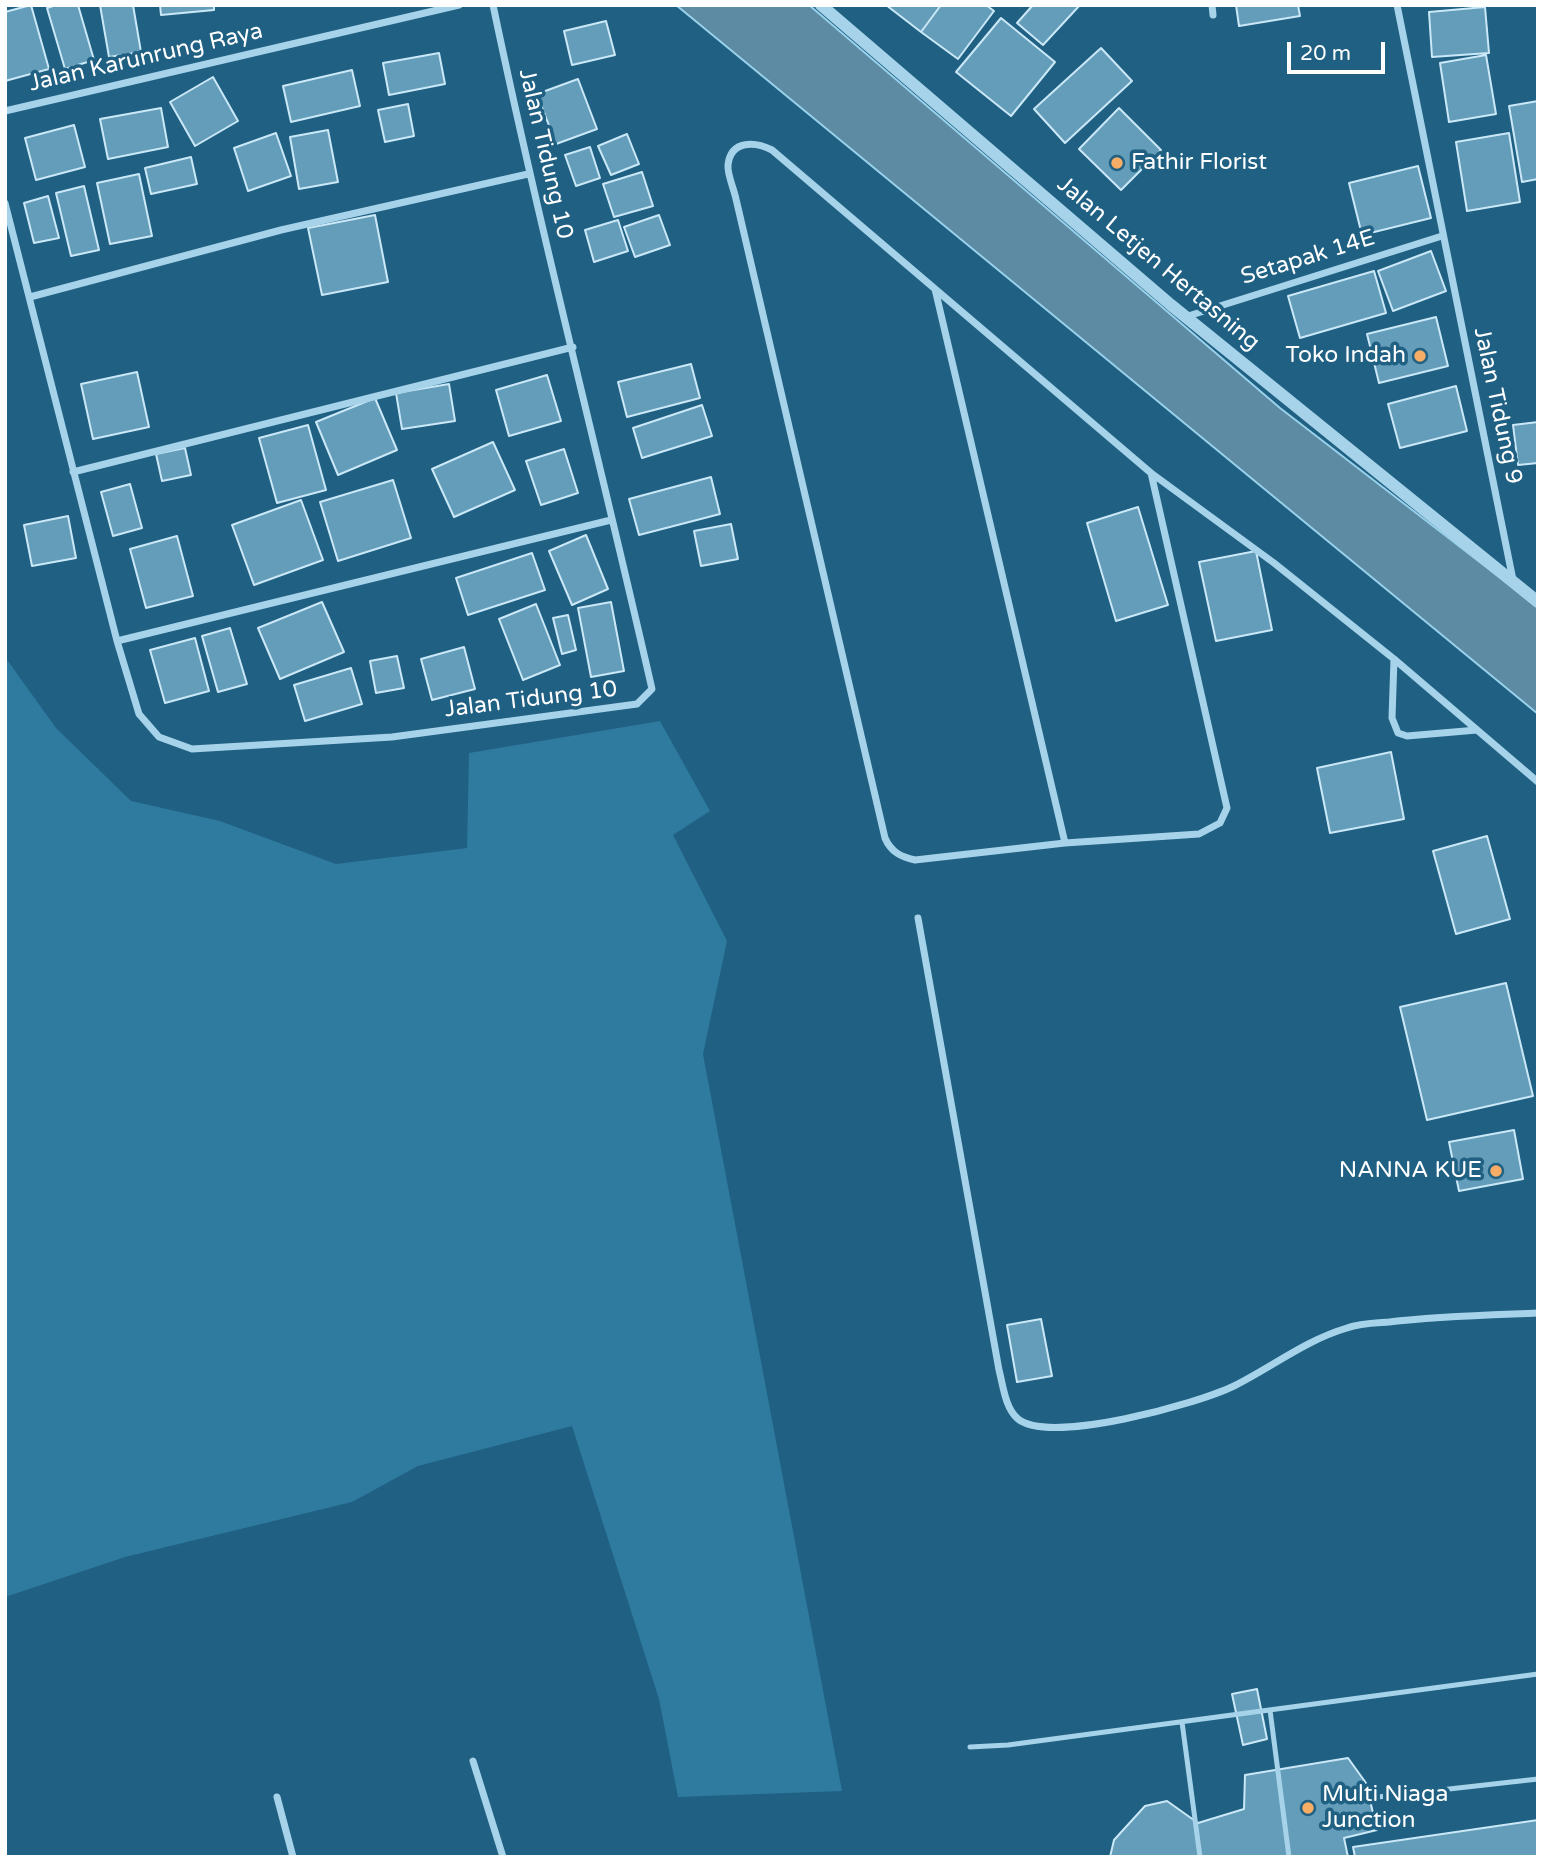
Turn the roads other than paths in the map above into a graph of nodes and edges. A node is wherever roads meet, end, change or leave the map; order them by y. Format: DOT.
graph roads {
  1 [pos="459,5"];
  2 [pos="492,5"];
  3 [pos="1212,5"];
  4 [pos="1397,5"];
  5 [pos="828,7"];
  6 [pos="1213,15"];
  7 [pos="5,111"];
  8 [pos="528,174"];
  9 [pos="5,204"];
  10 [pos="1442,236"];
  11 [pos="935,289"];
  12 [pos="30,297"];
  13 [pos="1185,317"];
  14 [pos="573,347"];
  15 [pos="73,472"];
  16 [pos="1151,473"];
  17 [pos="611,520"];
  18 [pos="1514,584"];
  19 [pos="1538,602"];
  20 [pos="117,641"];
  21 [pos="1394,659"];
  22 [pos="1477,730"];
  23 [pos="1538,782"];
  24 [pos="1065,843"];
  25 [pos="918,918"];
  26 [pos="1538,1313"];
  27 [pos="1538,1674"];
  28 [pos="1269,1710"];
  29 [pos="1182,1722"];
  30 [pos="970,1747"];
  31 [pos="473,1761"];
  32 [pos="1538,1779"];
  33 [pos="277,1797"];
  34 [pos="1378,1797"];
  35 [pos="293,1857"];
  36 [pos="503,1857"];
  37 [pos="1200,1857"];
  38 [pos="1289,1857"];
  1 -- 7 [label="street, Jalan Karunrung Raya"];
  2 -- 8 [label="street, Jalan Tidung 10"];
  3 -- 6 [label="street"];
  4 -- 10 [label="street, Jalan Tidung 9"];
  5 -- 13 [label="street, Jalan Letjen Hertasning"];
  8 -- 12 [label="street"];
  8 -- 14 [label="street, Jalan Tidung 10"];
  9 -- 12 [label="street, Jalan Tidung 10"];
  10 -- 13 [label="street, Setapak 14E"];
  10 -- 18 [label="street, Jalan Tidung 9"];
  11 -- 16 [label="street"];
  11 -- 24 [label="street"];
  11 -- 24 [label="street"];
  12 -- 15 [label="street, Jalan Tidung 10"];
  13 -- 18 [label="street, Jalan Letjen Hertasning"];
  14 -- 15 [label="street"];
  14 -- 17 [label="street, Jalan Tidung 10"];
  15 -- 20 [label="street, Jalan Tidung 10"];
  16 -- 21 [label="street"];
  16 -- 24 [label="street"];
  17 -- 20 [label="street"];
  17 -- 20 [label="street, Jalan Tidung 10"];
  18 -- 19 [label="street, Jalan Letjen Hertasning"];
  21 -- 22 [label="street"];
  21 -- 22 [label="street"];
  22 -- 23 [label="street"];
  25 -- 26 [label="street"];
  27 -- 28 [label="lane"];
  28 -- 29 [label="lane"];
  28 -- 38 [label="lane"];
  29 -- 30 [label="lane"];
  29 -- 37 [label="lane"];
  31 -- 36 [label="street"];
  32 -- 34 [label="lane"];
  33 -- 35 [label="street"];
}
